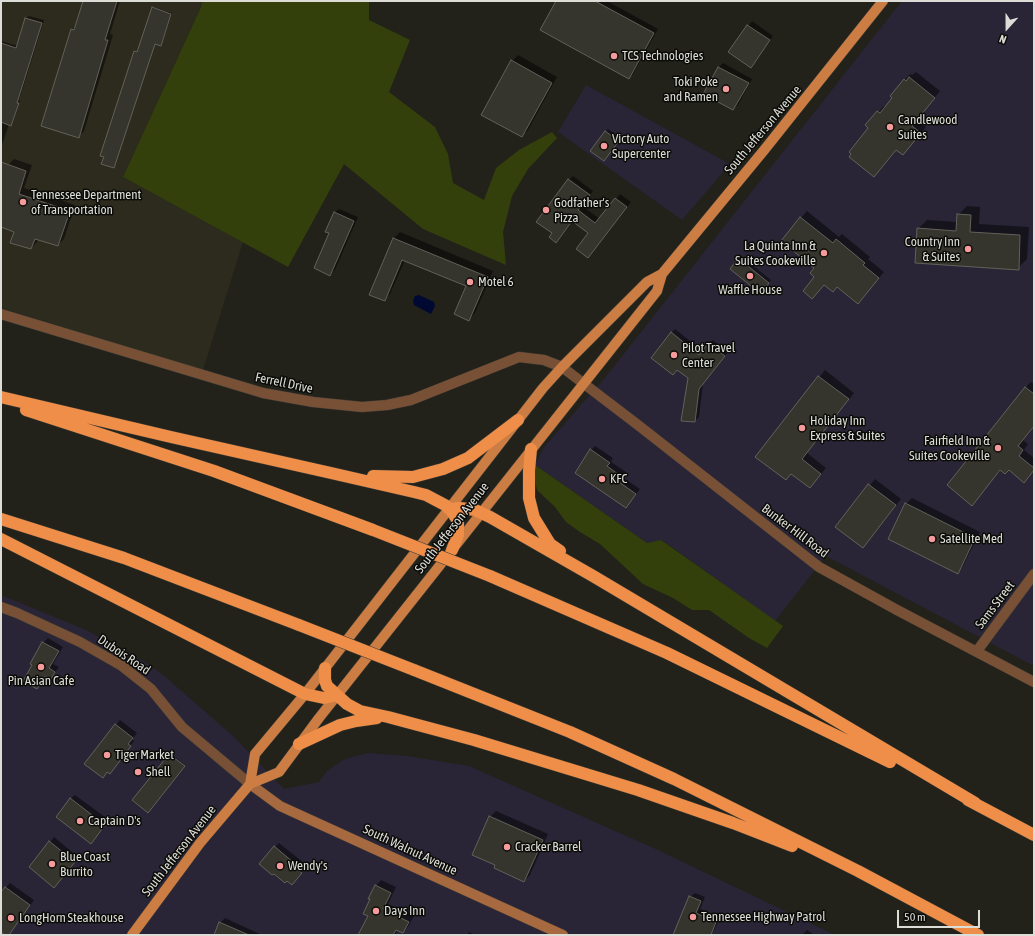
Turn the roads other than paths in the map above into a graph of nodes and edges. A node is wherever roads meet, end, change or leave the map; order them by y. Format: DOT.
graph roads {
  1 [pos="883,1"];
  2 [pos="662,274"];
  3 [pos="1,314"];
  4 [pos="562,367"];
  5 [pos="583,384"];
  6 [pos="1,397"];
  7 [pos="1,402"];
  8 [pos="518,420"];
  9 [pos="531,449"];
  10 [pos="331,472"];
  11 [pos="449,509"];
  12 [pos="481,512"];
  13 [pos="1,519"];
  14 [pos="1,539"];
  15 [pos="452,550"];
  16 [pos="1034,574"];
  17 [pos="593,576"];
  18 [pos="1,607"];
  19 [pos="977,651"];
  20 [pos="325,668"];
  21 [pos="1034,682"];
  22 [pos="305,694"];
  23 [pos="337,695"];
  24 [pos="388,717"];
  25 [pos="300,744"];
  26 [pos="250,784"];
  27 [pos="975,803"];
  28 [pos="1034,835"];
  29 [pos="858,871"];
  30 [pos="132,935"];
  31 [pos="563,935"];
  32 [pos="978,935"];
  1 -- 2 [label="main road, South Jefferson Avenue"];
  2 -- 4 [label="main road, South Jefferson Avenue"];
  2 -- 5 [label="main road, South Jefferson Avenue"];
  3 -- 4 [label="street, Ferrell Drive"];
  4 -- 5 [label="street, Bunker Hill Road"];
  4 -- 8 [label="main road, South Jefferson Avenue"];
  5 -- 9 [label="main road, South Jefferson Avenue"];
  5 -- 19 [label="street, Bunker Hill Road"];
  6 -- 10 [label="highway"];
  7 -- 27 [label="highway, bridge"];
  8 -- 10 [label="highway"];
  8 -- 11 [label="main road, South Jefferson Avenue"];
  9 -- 12 [label="main road, South Jefferson Avenue"];
  9 -- 17 [label="highway"];
  10 -- 11 [label="highway"];
  11 -- 12 [label="highway"];
  11 -- 15 [label="highway"];
  11 -- 20 [label="main road, South Jefferson Avenue"];
  12 -- 15 [label="main road, South Jefferson Avenue"];
  12 -- 17 [label="highway"];
  13 -- 29 [label="highway, bridge"];
  14 -- 22 [label="highway"];
  15 -- 23 [label="main road, South Jefferson Avenue"];
  16 -- 19 [label="street, Sams Street"];
  17 -- 27 [label="highway"];
  18 -- 26 [label="street, Dubois Road"];
  19 -- 21 [label="street, Bunker Hill Road"];
  20 -- 22 [label="main road, South Jefferson Avenue"];
  20 -- 23 [label="highway"];
  22 -- 23 [label="highway"];
  22 -- 26 [label="main road, South Jefferson Avenue"];
  23 -- 24 [label="highway"];
  23 -- 25 [label="main road, South Jefferson Avenue"];
  24 -- 25 [label="highway"];
  24 -- 29 [label="highway"];
  25 -- 26 [label="main road, South Jefferson Avenue"];
  26 -- 30 [label="main road, South Jefferson Avenue"];
  26 -- 31 [label="street, South Walnut Avenue"];
  27 -- 28 [label="highway"];
  29 -- 32 [label="highway"];
}
